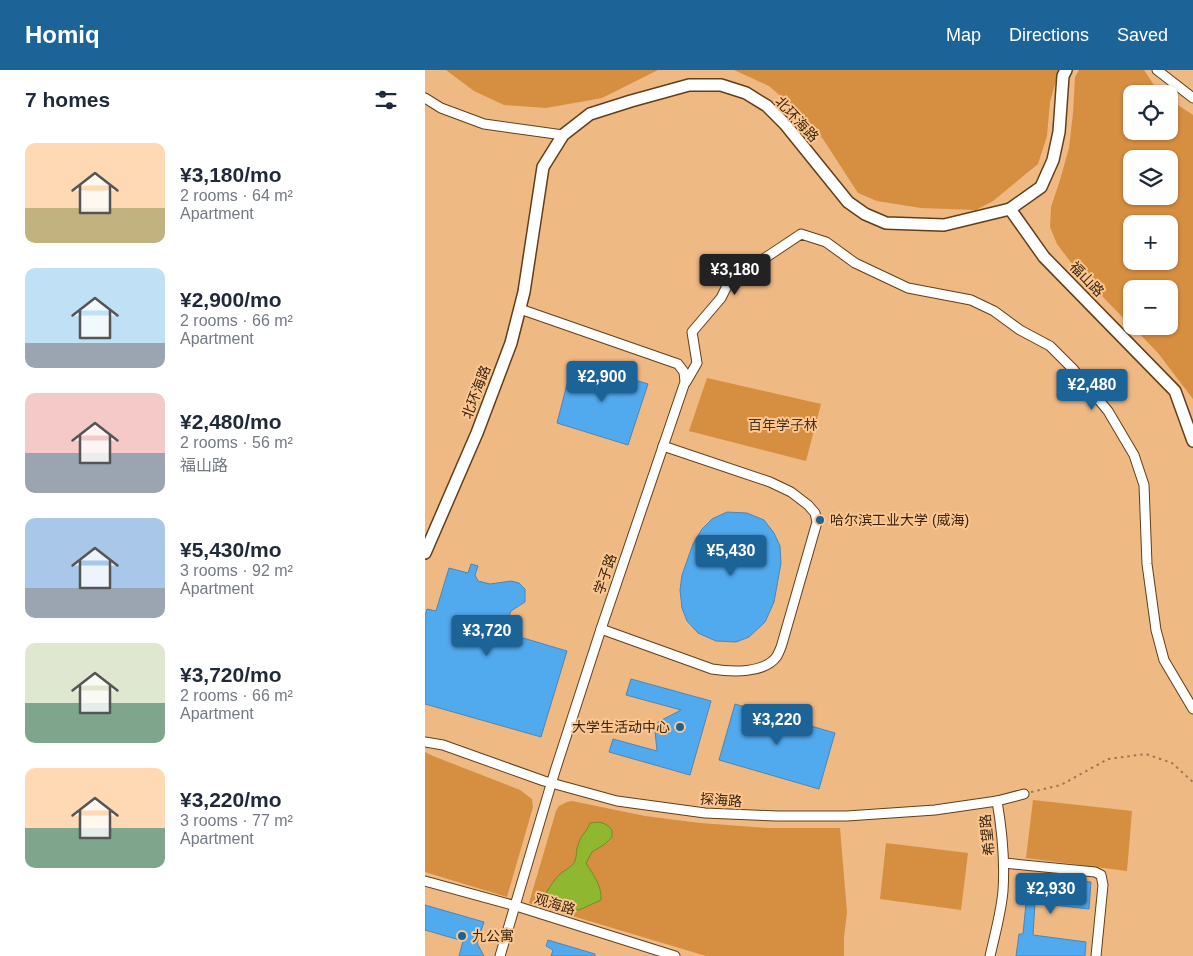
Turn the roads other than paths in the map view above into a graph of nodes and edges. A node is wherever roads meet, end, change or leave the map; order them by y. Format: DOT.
graph roads {
  1 [pos="1066,70"];
  2 [pos="1157,70"];
  3 [pos="425,98"];
  4 [pos="1193,98"];
  5 [pos="563,135"];
  6 [pos="1010,209"];
  7 [pos="519,309"];
  8 [pos="686,382"];
  9 [pos="1193,441"];
  10 [pos="663,446"];
  11 [pos="425,553"];
  12 [pos="601,629"];
  13 [pos="1193,709"];
  14 [pos="425,742"];
  15 [pos="552,784"];
  16 [pos="1024,794"];
  17 [pos="997,801"];
  18 [pos="1003,863"];
  19 [pos="425,881"];
  20 [pos="516,906"];
  21 [pos="501,956"];
  22 [pos="675,956"];
  23 [pos="990,956"];
  24 [pos="1096,956"];
  1 -- 6 [label="main road, 北环海路"];
  2 -- 4 [label="street"];
  3 -- 5 [label="street"];
  5 -- 6 [label="main road, 北环海路"];
  5 -- 7 [label="main road, 北环海路"];
  6 -- 9 [label="main road, 福山路"];
  7 -- 10 [label="street, 学子路"];
  7 -- 11 [label="main road, 北环海路"];
  8 -- 13 [label="street"];
  10 -- 12 [label="street, 学子路"];
  10 -- 12 [label="street"];
  12 -- 15 [label="street, 学子路"];
  14 -- 15 [label="street, 探海路"];
  15 -- 17 [label="street, 探海路"];
  15 -- 20 [label="street, 学子路"];
  16 -- 17 [label="street, 探海路"];
  17 -- 18 [label="street, 希望路"];
  18 -- 23 [label="street, 希望路"];
  18 -- 24 [label="street"];
  19 -- 20 [label="street, 观海路"];
  20 -- 21 [label="street, 学子路"];
  20 -- 22 [label="street, 观海路"];
}
